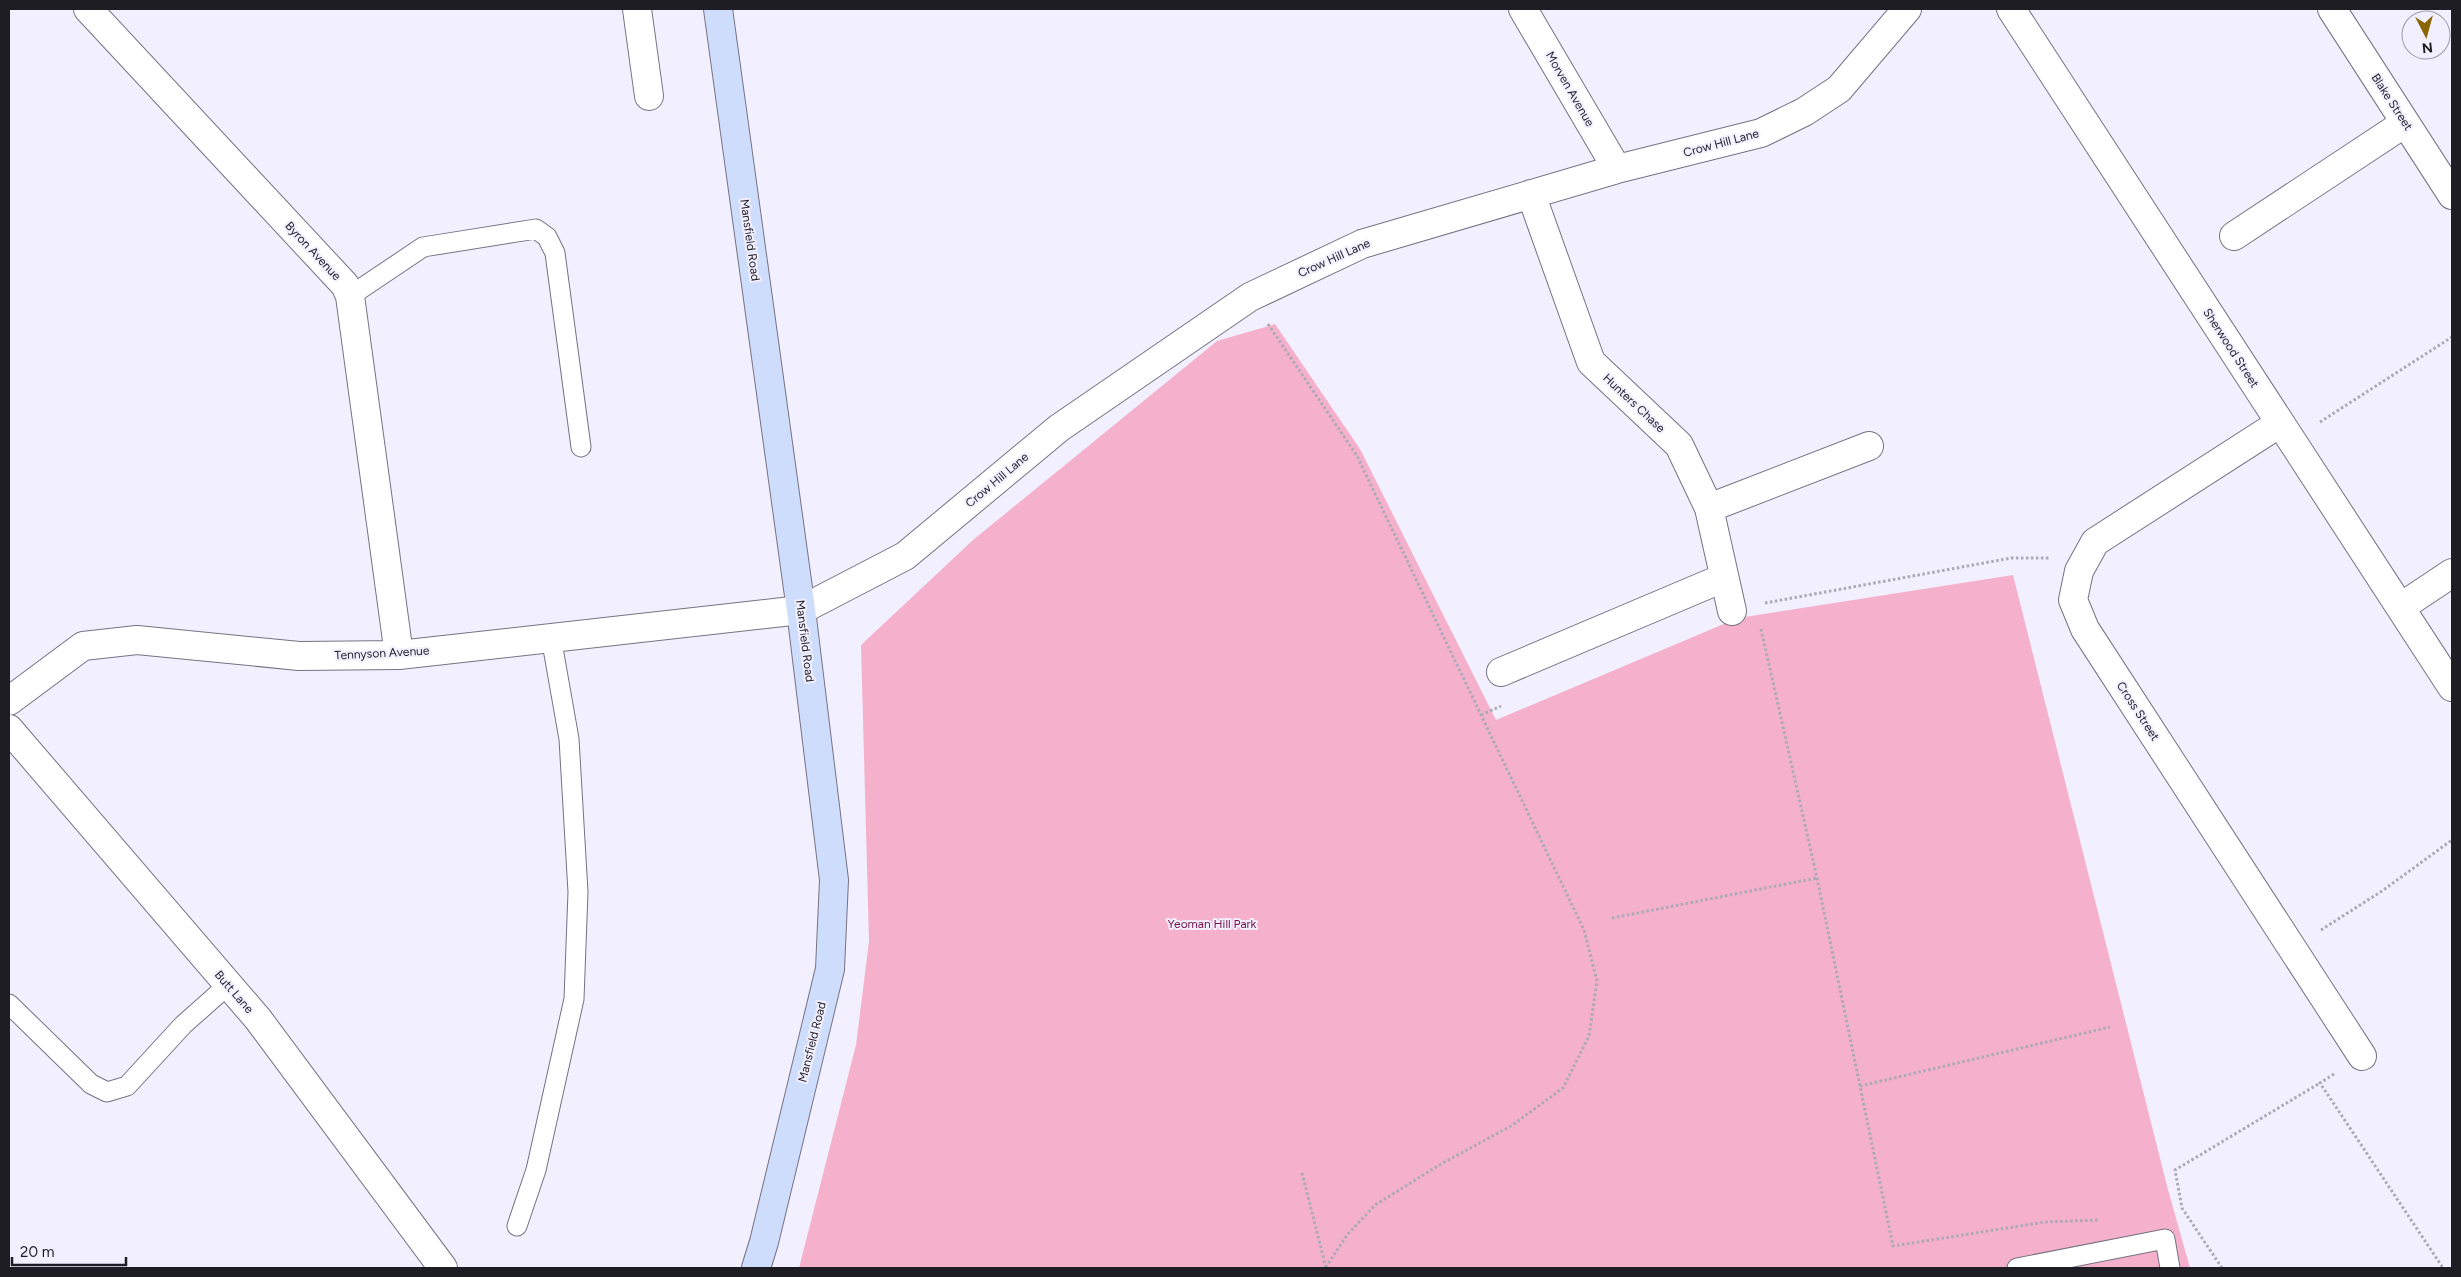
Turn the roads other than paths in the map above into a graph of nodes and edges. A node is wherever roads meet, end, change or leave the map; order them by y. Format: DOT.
graph roads {
  1 [pos="88,9"];
  2 [pos="637,9"];
  3 [pos="718,9"];
  4 [pos="1523,9"];
  5 [pos="1907,9"];
  6 [pos="2011,9"];
  7 [pos="2332,9"];
  8 [pos="648,96"];
  9 [pos="2405,123"];
  10 [pos="1617,169"];
  11 [pos="1531,194"];
  12 [pos="2452,195"];
  13 [pos="2234,236"];
  14 [pos="350,296"];
  15 [pos="2285,432"];
  16 [pos="1868,446"];
  17 [pos="581,447"];
  18 [pos="1709,508"];
  19 [pos="2452,573"];
  20 [pos="1724,578"];
  21 [pos="2401,607"];
  22 [pos="801,610"];
  23 [pos="1732,611"];
  24 [pos="551,637"];
  25 [pos="399,655"];
  26 [pos="1501,672"];
  27 [pos="2452,687"];
  28 [pos="9,701"];
  29 [pos="9,728"];
  30 [pos="228,985"];
  31 [pos="9,1004"];
  32 [pos="2362,1056"];
  33 [pos="517,1226"];
  34 [pos="444,1268"];
  35 [pos="756,1268"];
  36 [pos="2017,1268"];
  37 [pos="2170,1268"];
  1 -- 14 [label="street, Byron Avenue"];
  2 -- 8 [label="street"];
  3 -- 22 [label="main road, Mansfield Road"];
  4 -- 10 [label="street, Morven Avenue"];
  5 -- 10 [label="street, Crow Hill Lane"];
  6 -- 15 [label="street, Sherwood Street"];
  7 -- 9 [label="street, Blake Street"];
  9 -- 12 [label="street, Blake Street"];
  9 -- 13 [label="street"];
  10 -- 11 [label="street, Crow Hill Lane"];
  11 -- 18 [label="street, Hunters Chase"];
  11 -- 22 [label="street, Crow Hill Lane"];
  14 -- 17 [label="lane"];
  14 -- 25 [label="street, Byron Avenue"];
  15 -- 21 [label="street, Sherwood Street"];
  15 -- 32 [label="street, Cross Street"];
  16 -- 18 [label="street"];
  18 -- 20 [label="street, Hunters Chase"];
  19 -- 21 [label="street"];
  20 -- 23 [label="street, Hunters Chase"];
  20 -- 26 [label="street"];
  21 -- 27 [label="street, Sherwood Street"];
  22 -- 24 [label="street, Tennyson Avenue"];
  22 -- 35 [label="main road, Mansfield Road"];
  24 -- 25 [label="street, Tennyson Avenue"];
  24 -- 33 [label="lane"];
  25 -- 28 [label="street, Tennyson Avenue"];
  29 -- 30 [label="street, Butt Lane"];
  30 -- 31 [label="lane"];
  30 -- 34 [label="street, Butt Lane"];
  36 -- 37 [label="lane"];
}
